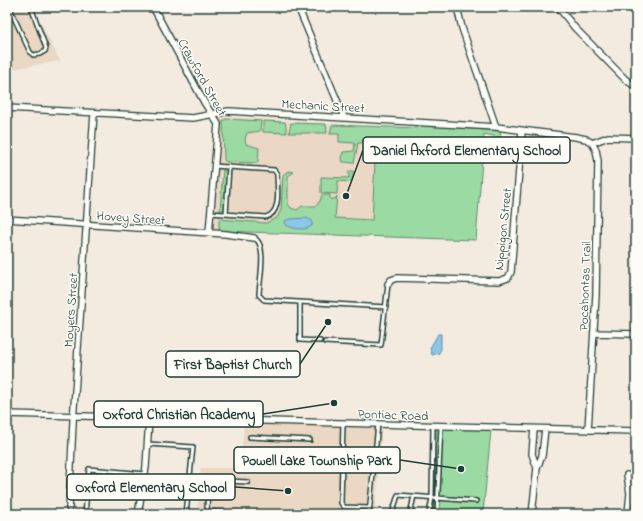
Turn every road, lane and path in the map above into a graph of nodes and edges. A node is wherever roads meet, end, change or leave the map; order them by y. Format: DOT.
graph roads {
  1 [pos="8,7"];
  2 [pos="31,7"];
  3 [pos="153,7"];
  4 [pos="298,7"];
  5 [pos="457,7"];
  6 [pos="558,7"];
  7 [pos="636,87"];
  8 [pos="7,108"];
  9 [pos="94,113"];
  10 [pos="211,114"];
  11 [pos="344,117"];
  12 [pos="496,127"];
  13 [pos="522,130"];
  14 [pos="636,138"];
  15 [pos="592,143"];
  16 [pos="214,166"];
  17 [pos="229,167"];
  18 [pos="211,213"];
  19 [pos="226,214"];
  20 [pos="7,219"];
  21 [pos="86,225"];
  22 [pos="209,233"];
  23 [pos="254,238"];
  24 [pos="388,284"];
  25 [pos="300,303"];
  26 [pos="386,307"];
  27 [pos="594,333"];
  28 [pos="636,334"];
  29 [pos="320,342"];
  30 [pos="325,342"];
  31 [pos="7,414"];
  32 [pos="74,416"];
  33 [pos="149,418"];
  34 [pos="344,423"];
  35 [pos="378,424"];
  36 [pos="433,426"];
  37 [pos="441,426"];
  38 [pos="534,429"];
  39 [pos="545,429"];
  40 [pos="588,430"];
  41 [pos="636,431"];
  42 [pos="250,437"];
  43 [pos="310,440"];
  44 [pos="148,444"];
  45 [pos="536,468"];
  46 [pos="145,474"];
  47 [pos="627,475"];
  48 [pos="248,482"];
  49 [pos="414,496"];
  50 [pos="432,498"];
  51 [pos="439,499"];
  52 [pos="476,500"];
  53 [pos="69,508"];
  54 [pos="369,508"];
  55 [pos="85,514"];
  56 [pos="138,514"];
  57 [pos="186,514"];
  58 [pos="246,514"];
  59 [pos="369,514"];
  60 [pos="392,514"];
  61 [pos="410,514"];
  62 [pos="429,514"];
  63 [pos="437,514"];
  64 [pos="532,514"];
  65 [pos="628,514"];
  1 -- 2 [label="lane"];
  3 -- 10 [label="street, Crawford Street"];
  4 -- 11 [label="street"];
  5 -- 12 [label="street"];
  6 -- 7 [label="street"];
  8 -- 9 [label="street, Mechanic Street"];
  9 -- 10 [label="street, Mechanic Street"];
  9 -- 21 [label="street, Moyers Street"];
  10 -- 11 [label="street, Mechanic Street"];
  10 -- 16 [label="street, Crawford Street"];
  11 -- 12 [label="street, Mechanic Street"];
  12 -- 13 [label="street, Mechanic Street"];
  13 -- 15 [label="street, Mechanic Street"];
  13 -- 24 [label="street, Nippigon Street"];
  14 -- 15 [label="street"];
  15 -- 27 [label="street, Pocahontas Trail"];
  16 -- 17 [label="lane"];
  16 -- 18 [label="street, Crawford Street"];
  17 -- 19 [label="lane"];
  17 -- 19 [label="lane"];
  18 -- 19 [label="lane"];
  18 -- 22 [label="street, Crawford Street"];
  20 -- 21 [label="street, Hovey Street"];
  21 -- 22 [label="street, Hovey Street"];
  21 -- 32 [label="street, Moyers Street"];
  22 -- 23 [label="street, Hovey Street"];
  23 -- 25 [label="lane"];
  24 -- 26 [label="lane"];
  25 -- 26 [label="lane"];
  25 -- 29 [label="lane"];
  26 -- 30 [label="lane"];
  27 -- 28 [label="street"];
  27 -- 40 [label="street, Pocahontas Trail"];
  31 -- 32 [label="street, Pontiac Road"];
  32 -- 33 [label="street, Pontiac Road"];
  32 -- 53 [label="street, Moyers Street"];
  33 -- 34 [label="street, Pontiac Road"];
  33 -- 44 [label="street"];
  34 -- 35 [label="street, Pontiac Road"];
  34 -- 54 [label="lane"];
  35 -- 36 [label="street, Pontiac Road"];
  35 -- 54 [label="lane"];
  36 -- 37 [label="street, Pontiac Road"];
  36 -- 50 [label="lane"];
  37 -- 38 [label="street, Pontiac Road"];
  37 -- 51 [label="lane"];
  38 -- 39 [label="street, Pontiac Road"];
  38 -- 45 [label="street"];
  39 -- 40 [label="street, Pontiac Road"];
  39 -- 45 [label="street"];
  40 -- 41 [label="street, Pontiac Road"];
  42 -- 43 [label="lane"];
  44 -- 46 [label="street"];
  44 -- 57 [label="lane"];
  45 -- 64 [label="street"];
  46 -- 55 [label="lane"];
  46 -- 56 [label="street"];
  47 -- 65 [label="street"];
  48 -- 58 [label="lane"];
  49 -- 50 [label="lane"];
  49 -- 60 [label="lane"];
  49 -- 61 [label="lane"];
  50 -- 51 [label="lane"];
  50 -- 62 [label="lane"];
  51 -- 52 [label="lane"];
  51 -- 63 [label="lane"];
  54 -- 59 [label="lane"];
}
